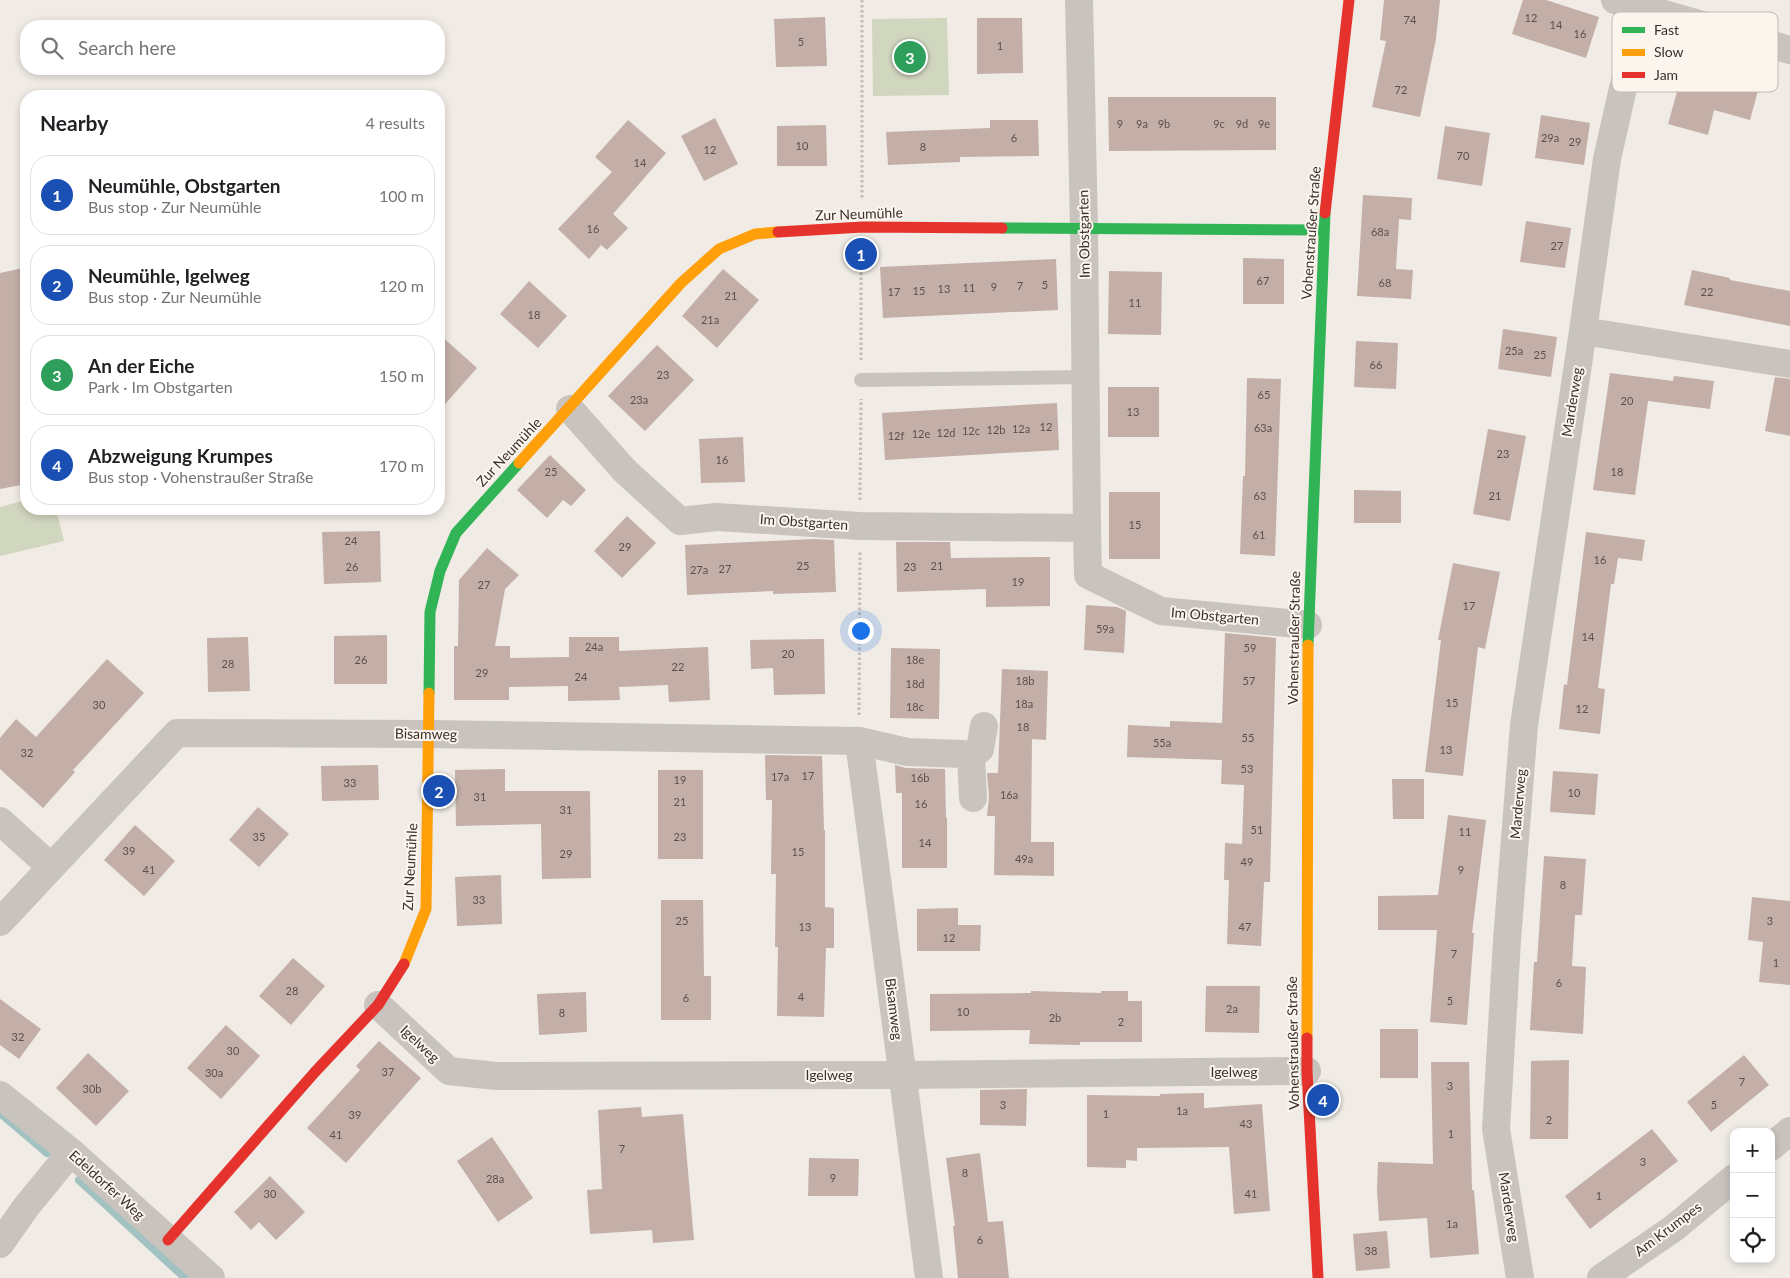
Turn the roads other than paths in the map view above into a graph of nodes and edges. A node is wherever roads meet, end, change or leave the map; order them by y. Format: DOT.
graph roads {
  1 [pos="1079,0"];
  2 [pos="1349,0"];
  3 [pos="1615,0"];
  4 [pos="1649,5"];
  5 [pos="1671,12"];
  6 [pos="1778,46"];
  7 [pos="1790,50"];
  8 [pos="1622,92"];
  9 [pos="1084,227"];
  10 [pos="1324,230"];
  11 [pos="1583,331"];
  12 [pos="1790,364"];
  13 [pos="1086,377"];
  14 [pos="861,380"];
  15 [pos="570,409"];
  16 [pos="1087,528"];
  17 [pos="1308,625"];
  18 [pos="984,726"];
  19 [pos="429,734"];
  20 [pos="858,741"];
  21 [pos="970,756"];
  22 [pos="973,798"];
  23 [pos="0,821"];
  24 [pos="51,867"];
  25 [pos="0,922"];
  26 [pos="378,1004"];
  27 [pos="1307,1071"];
  28 [pos="902,1075"];
  29 [pos="0,1096"];
  30 [pos="1790,1132"];
  31 [pos="1775,1144"];
  32 [pos="71,1152"];
  33 [pos="1730,1181"];
  34 [pos="168,1240"];
  35 [pos="0,1244"];
  36 [pos="211,1278"];
  37 [pos="929,1278"];
  38 [pos="1318,1278"];
  39 [pos="1520,1278"];
  40 [pos="1601,1278"];
  1 -- 9 [label="street, Im Obstgarten"];
  2 -- 10 [label="street, Vohenstraußer Straße"];
  3 -- 4 [label="street"];
  4 -- 5 [label="street"];
  6 -- 7 [label="street"];
  8 -- 11 [label="street, Marderweg"];
  9 -- 10 [label="street, Zur Neumühle"];
  9 -- 13 [label="street, Im Obstgarten"];
  9 -- 15 [label="street, Zur Neumühle"];
  10 -- 17 [label="street, Vohenstraußer Straße"];
  11 -- 12 [label="street"];
  11 -- 39 [label="street, Marderweg"];
  13 -- 14 [label="lane"];
  13 -- 16 [label="street, Im Obstgarten"];
  15 -- 16 [label="street, Im Obstgarten"];
  15 -- 19 [label="street, Zur Neumühle"];
  16 -- 17 [label="street, Im Obstgarten"];
  17 -- 27 [label="street, Vohenstraußer Straße"];
  18 -- 21 [label="street"];
  19 -- 20 [label="street, Bisamweg"];
  19 -- 24 [label="street, Bisamweg"];
  19 -- 26 [label="street, Zur Neumühle"];
  20 -- 21 [label="street, Bisamweg"];
  20 -- 28 [label="street, Bisamweg"];
  21 -- 22 [label="street"];
  23 -- 24 [label="street"];
  24 -- 25 [label="street, Bisamweg"];
  26 -- 28 [label="street, Igelweg"];
  26 -- 34 [label="street, Zur Neumühle"];
  27 -- 28 [label="street, Igelweg"];
  27 -- 38 [label="street, Vohenstraußer Straße"];
  28 -- 37 [label="street, Bisamweg"];
  29 -- 32 [label="street, Edeldorfer Weg"];
  30 -- 31 [label="street"];
  32 -- 34 [label="street, Edeldorfer Weg"];
  32 -- 35 [label="street"];
  33 -- 40 [label="street, Am Krumpes"];
  34 -- 36 [label="street, Edeldorfer Weg"];
}
